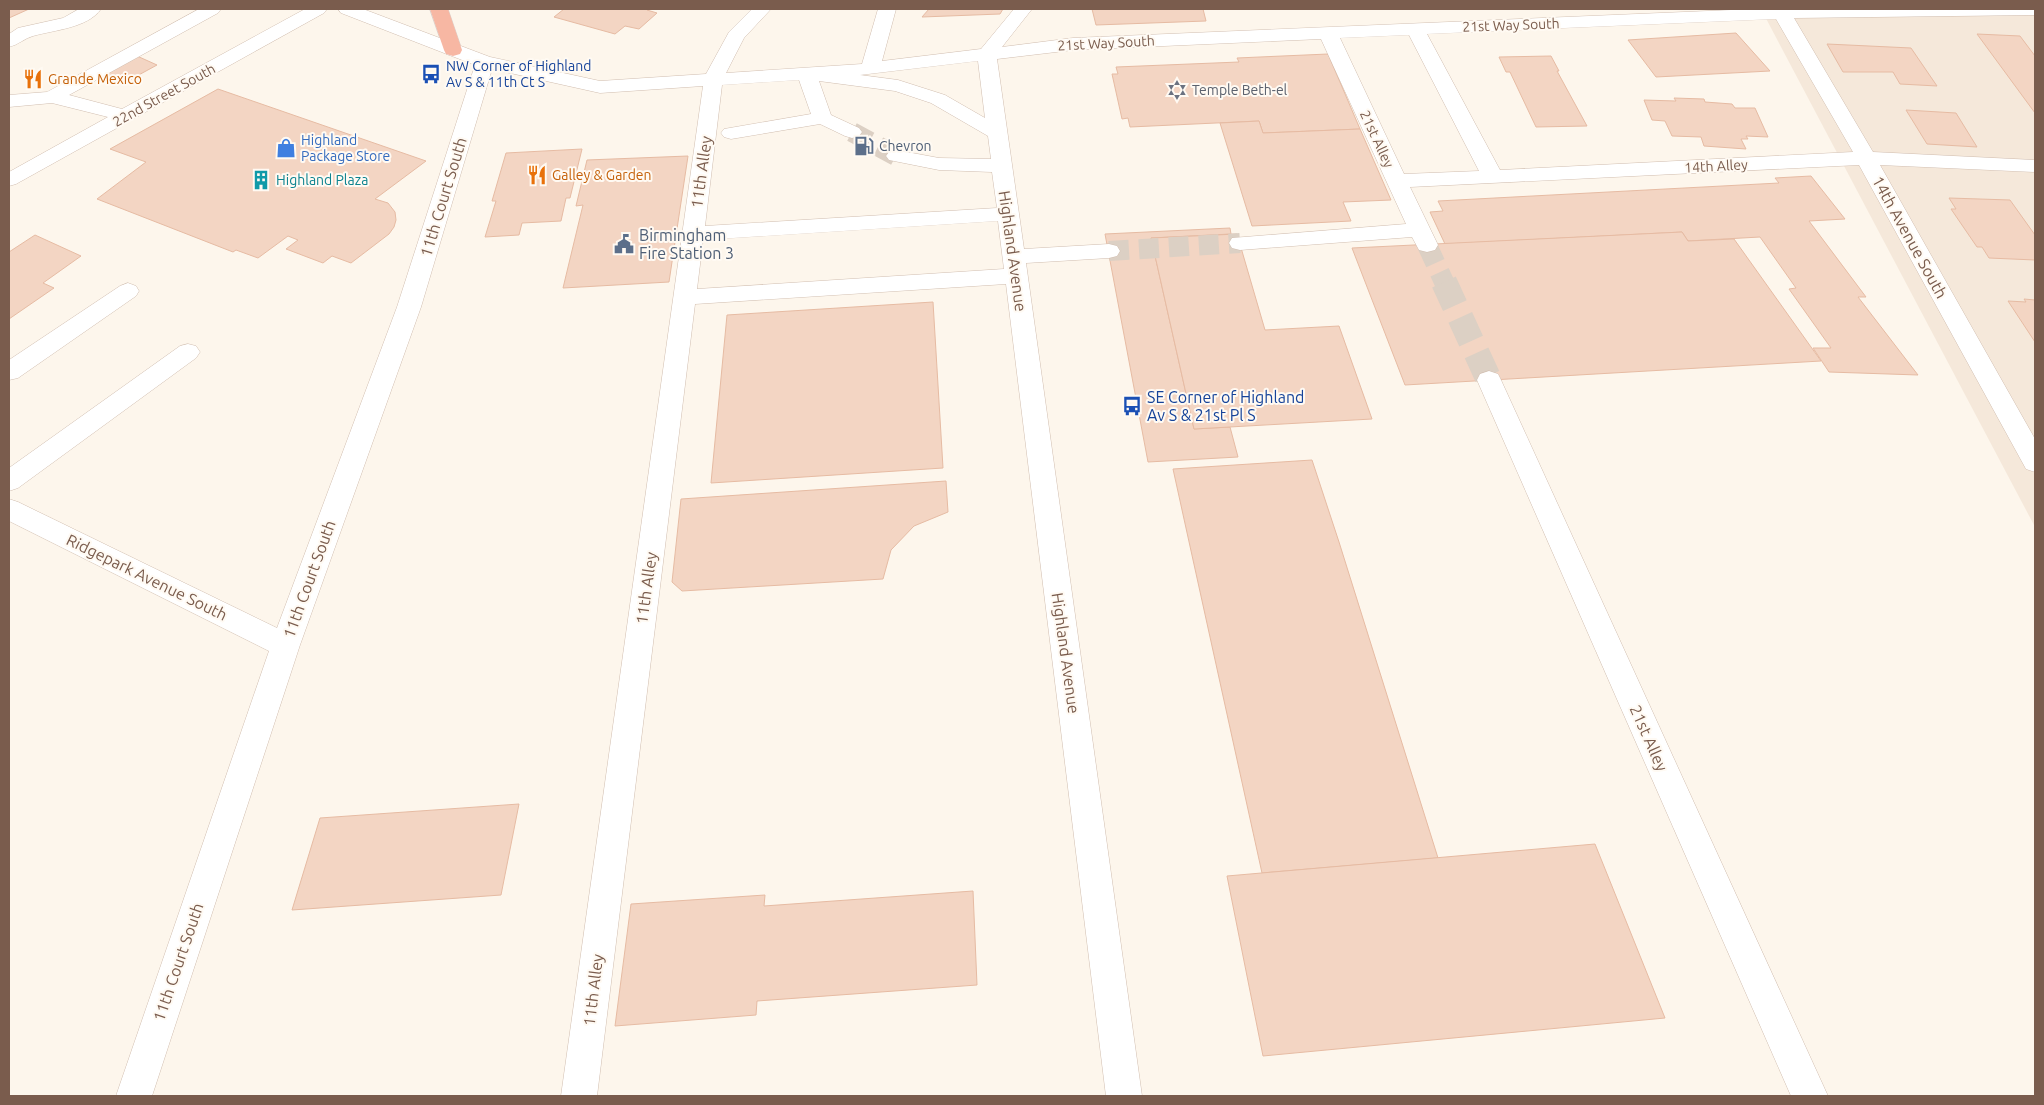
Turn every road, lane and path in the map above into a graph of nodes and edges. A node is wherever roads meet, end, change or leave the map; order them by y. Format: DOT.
graph roads {
  1 [pos="92,9"];
  2 [pos="212,9"];
  3 [pos="318,9"];
  4 [pos="347,9"];
  5 [pos="439,9"];
  6 [pos="762,9"];
  7 [pos="887,9"];
  8 [pos="1023,9"];
  9 [pos="2035,10"];
  10 [pos="1782,14"];
  11 [pos="1415,29"];
  12 [pos="1328,33"];
  13 [pos="9,41"];
  14 [pos="453,50"];
  15 [pos="987,54"];
  16 [pos="485,62"];
  17 [pos="870,69"];
  18 [pos="807,74"];
  19 [pos="713,80"];
  20 [pos="52,97"];
  21 [pos="9,102"];
  22 [pos="126,116"];
  23 [pos="822,118"];
  24 [pos="852,132"];
  25 [pos="731,133"];
  26 [pos="997,133"];
  27 [pos="896,156"];
  28 [pos="1866,158"];
  29 [pos="1002,166"];
  30 [pos="2035,166"];
  31 [pos="1493,177"];
  32 [pos="9,180"];
  33 [pos="1397,181"];
  34 [pos="1008,214"];
  35 [pos="692,234"];
  36 [pos="1240,243"];
  37 [pos="1109,251"];
  38 [pos="1015,266"];
  39 [pos="128,291"];
  40 [pos="684,297"];
  41 [pos="188,352"];
  42 [pos="9,372"];
  43 [pos="1489,380"];
  44 [pos="2035,462"];
  45 [pos="9,481"];
  46 [pos="9,509"];
  47 [pos="285,645"];
  48 [pos="134,1096"];
  49 [pos="579,1096"];
  50 [pos="1124,1096"];
  51 [pos="1810,1096"];
  1 -- 13 [label="street"];
  2 -- 20 [label="street"];
  3 -- 22 [label="street, 22nd Street South"];
  4 -- 14 [label="street"];
  5 -- 14 [label="highway"];
  6 -- 19 [label="street, 11th Alley"];
  7 -- 17 [label="street"];
  8 -- 15 [label="street"];
  9 -- 10 [label="street, 21st Way South"];
  10 -- 11 [label="street, 21st Way South"];
  10 -- 28 [label="street, 14th Avenue South"];
  11 -- 12 [label="street, 21st Way South"];
  11 -- 31 [label="street"];
  12 -- 15 [label="street, 21st Way South"];
  12 -- 33 [label="street, 21st Alley"];
  14 -- 16 [label="street"];
  15 -- 17 [label="street"];
  15 -- 26 [label="street, Highland Avenue"];
  16 -- 19 [label="street"];
  16 -- 47 [label="street, 11th Court South"];
  17 -- 18 [label="street"];
  18 -- 19 [label="street"];
  18 -- 23 [label="street"];
  18 -- 26 [label="street"];
  19 -- 35 [label="street, 11th Alley"];
  20 -- 21 [label="street"];
  20 -- 22 [label="street"];
  22 -- 32 [label="street, 22nd Street South"];
  23 -- 24 [label="street"];
  23 -- 25 [label="street"];
  26 -- 29 [label="street, Highland Avenue"];
  27 -- 29 [label="street"];
  28 -- 30 [label="street, 14th Alley"];
  28 -- 31 [label="street, 14th Alley"];
  28 -- 44 [label="street, 14th Avenue South"];
  29 -- 34 [label="street, Highland Avenue"];
  31 -- 33 [label="street, 14th Alley"];
  33 -- 36 [label="street, 21st Alley"];
  34 -- 35 [label="street"];
  34 -- 38 [label="street, Highland Avenue"];
  35 -- 40 [label="street, 11th Alley"];
  37 -- 38 [label="street"];
  38 -- 40 [label="street"];
  38 -- 50 [label="street, Highland Avenue"];
  39 -- 42 [label="street"];
  40 -- 49 [label="street, 11th Alley"];
  41 -- 45 [label="street"];
  43 -- 51 [label="street, 21st Alley"];
  46 -- 47 [label="street, Ridgepark Avenue South"];
  47 -- 48 [label="street, 11th Court South"];
}
